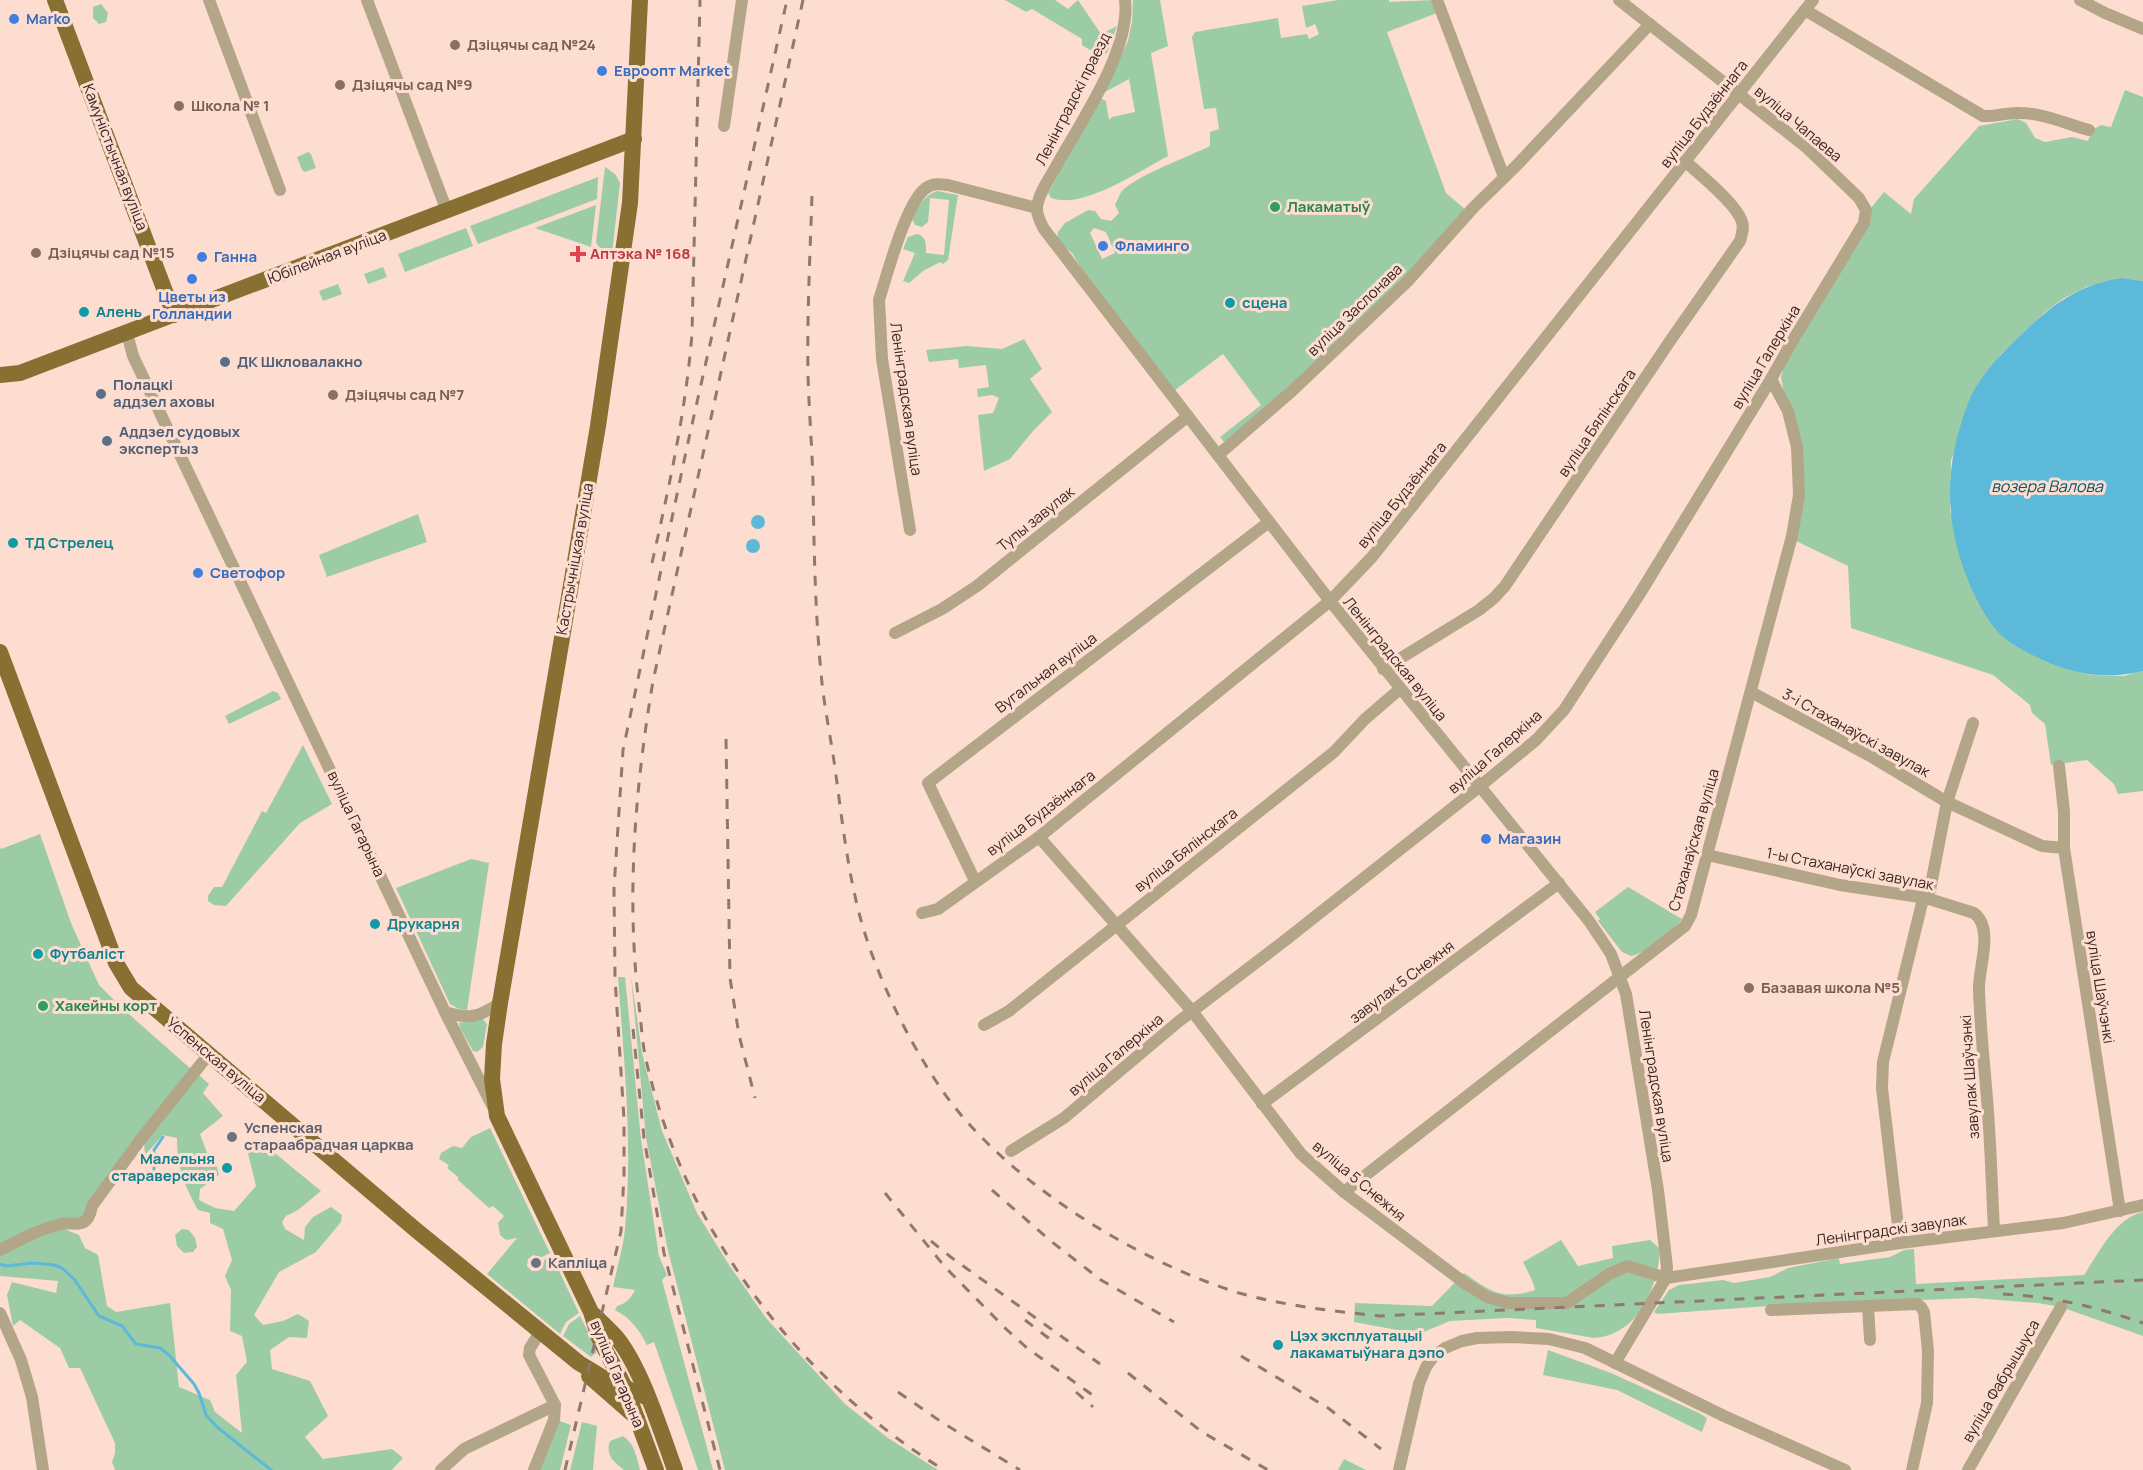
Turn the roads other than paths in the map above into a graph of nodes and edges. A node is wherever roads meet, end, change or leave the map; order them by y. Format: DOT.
graph roads {
  1 [pos="55,0"];
  2 [pos="209,0"];
  3 [pos="367,0"];
  4 [pos="640,0"];
  5 [pos="742,0"];
  6 [pos="1125,0"];
  7 [pos="1437,0"];
  8 [pos="1619,0"];
  9 [pos="2079,0"];
  10 [pos="1809,5"];
  11 [pos="1650,24"];
  12 [pos="2143,29"];
  13 [pos="1738,94"];
  14 [pos="724,126"];
  15 [pos="2089,130"];
  16 [pos="634,139"];
  17 [pos="1685,161"];
  18 [pos="1504,177"];
  19 [pos="280,190"];
  20 [pos="1037,208"];
  21 [pos="1866,210"];
  22 [pos="447,211"];
  23 [pos="174,315"];
  24 [pos="127,333"];
  25 [pos="20,373"];
  26 [pos="0,375"];
  27 [pos="1772,379"];
  28 [pos="0,388"];
  29 [pos="1188,416"];
  30 [pos="1218,455"];
  31 [pos="1269,522"];
  32 [pos="910,530"];
  33 [pos="1330,601"];
  34 [pos="895,633"];
  35 [pos="0,652"];
  36 [pos="1383,669"];
  37 [pos="1400,689"];
  38 [pos="1751,692"];
  39 [pos="1973,723"];
  40 [pos="2059,766"];
  41 [pos="1479,787"];
  42 [pos="1947,802"];
  43 [pos="1039,837"];
  44 [pos="2064,848"];
  45 [pos="1707,855"];
  46 [pos="975,881"];
  47 [pos="1559,884"];
  48 [pos="1926,898"];
  49 [pos="922,913"];
  50 [pos="1983,922"];
  51 [pos="1116,925"];
  52 [pos="1621,976"];
  53 [pos="500,1003"];
  54 [pos="1192,1011"];
  55 [pos="445,1012"];
  56 [pos="984,1025"];
  57 [pos="209,1054"];
  58 [pos="1262,1104"];
  59 [pos="497,1116"];
  60 [pos="1011,1151"];
  61 [pos="1344,1192"];
  62 [pos="2143,1205"];
  63 [pos="2120,1211"];
  64 [pos="1994,1232"];
  65 [pos="1900,1243"];
  66 [pos="0,1250"];
  67 [pos="1666,1278"];
  68 [pos="1868,1306"];
  69 [pos="2061,1307"];
  70 [pos="1771,1311"];
  71 [pos="591,1312"];
  72 [pos="0,1313"];
  73 [pos="540,1332"];
  74 [pos="1870,1340"];
  75 [pos="612,1362"];
  76 [pos="579,1363"];
  77 [pos="1615,1363"];
  78 [pos="600,1376"];
  79 [pos="626,1389"];
  80 [pos="648,1398"];
  81 [pos="555,1405"];
  82 [pos="637,1418"];
  83 [pos="43,1470"];
  84 [pos="441,1470"];
  85 [pos="534,1470"];
  86 [pos="656,1470"];
  87 [pos="675,1470"];
  88 [pos="1399,1470"];
  89 [pos="1845,1470"];
  90 [pos="1912,1470"];
  91 [pos="1968,1470"];
  1 -- 23 [label="main road, Камуністычная вуліца"];
  2 -- 19 [label="street"];
  3 -- 22 [label="street"];
  4 -- 16 [label="main road, Кастрычніцкая вуліца"];
  5 -- 14 [label="street"];
  6 -- 20 [label="street, Ленінградскі праезд"];
  7 -- 18 [label="street"];
  8 -- 11 [label="street, вуліца Чапаева"];
  9 -- 12 [label="street"];
  10 -- 13 [label="street, вуліца Будзённага"];
  10 -- 15 [label="street"];
  11 -- 13 [label="street, вуліца Чапаева"];
  11 -- 18 [label="street, вуліца Заслонава"];
  13 -- 17 [label="street, вуліца Будзённага"];
  13 -- 21 [label="street, вуліца Чапаева"];
  16 -- 22 [label="main road, Юбілейная вуліца"];
  16 -- 53 [label="main road, Кастрычніцкая вуліца"];
  17 -- 33 [label="street, вуліца Будзённага"];
  17 -- 36 [label="street, вуліца Бялінскага"];
  18 -- 30 [label="street, вуліца Заслонава"];
  20 -- 29 [label="street, Ленінградская вуліца"];
  20 -- 32 [label="street, Ленінградская вуліца"];
  21 -- 27 [label="street, вуліца Галеркіна"];
  22 -- 23 [label="main road, Юбілейная вуліца"];
  23 -- 24 [label="main road, Юбілейная вуліца"];
  24 -- 25 [label="main road, Юбілейная вуліца"];
  24 -- 55 [label="street, вуліца Гагарына"];
  25 -- 26 [label="main road, Юбілейная вуліца"];
  25 -- 28 [label="main road, Юбілейная вуліца"];
  27 -- 38 [label="street, Стаханаўская вуліца"];
  27 -- 41 [label="street, вуліца Галеркіна"];
  29 -- 30 [label="street, Ленінградская вуліца"];
  29 -- 34 [label="street, Тупы завулак"];
  30 -- 31 [label="street, Ленінградская вуліца"];
  31 -- 33 [label="street, Ленінградская вуліца"];
  31 -- 46 [label="street, Вугальная вуліца"];
  33 -- 36 [label="street, Ленінградская вуліца"];
  33 -- 43 [label="street, вуліца Будзённага"];
  35 -- 57 [label="main road, Успенская вуліца"];
  36 -- 37 [label="street, Ленінградская вуліца"];
  37 -- 41 [label="street, Ленінградская вуліца"];
  37 -- 51 [label="street, вуліца Бялінскага"];
  38 -- 42 [label="street, 3-і Стаханаўскі завулак"];
  38 -- 45 [label="street, Стаханаўская вуліца"];
  39 -- 42 [label="street"];
  40 -- 44 [label="street, вуліца Шаўчэнкі"];
  41 -- 47 [label="street, Ленінградская вуліца"];
  41 -- 54 [label="street, вуліца Галеркіна"];
  42 -- 44 [label="street, 3-і Стаханаўскі завулак"];
  42 -- 48 [label="street"];
  43 -- 46 [label="street, вуліца Будзённага"];
  43 -- 51 [label="street, вуліца 5 Снежня"];
  44 -- 63 [label="street, вуліца Шаўчэнкі"];
  45 -- 48 [label="street, 1-ы Стаханаўскі завулак"];
  45 -- 52 [label="street, Стаханаўская вуліца"];
  46 -- 49 [label="street, вуліца Будзённага"];
  47 -- 52 [label="street, Ленінградская вуліца"];
  47 -- 58 [label="street, завулак 5 Снежня"];
  48 -- 50 [label="street, 1-ы Стаханаўскі завулак"];
  48 -- 65 [label="street"];
  50 -- 64 [label="street, завулак Шаўчэнкі"];
  51 -- 54 [label="street, вуліца 5 Снежня"];
  51 -- 56 [label="street, вуліца Бялінскага"];
  52 -- 61 [label="street, Стаханаўская вуліца"];
  52 -- 67 [label="street, Ленінградская вуліца"];
  53 -- 55 [label="street"];
  53 -- 59 [label="main road, Кастрычніцкая вуліца"];
  54 -- 58 [label="street, вуліца 5 Снежня"];
  54 -- 60 [label="street, вуліца Галеркіна"];
  55 -- 59 [label="street, вуліца Гагарына"];
  57 -- 66 [label="street"];
  57 -- 73 [label="main road, Успенская вуліца"];
  58 -- 61 [label="street, вуліца 5 Снежня"];
  59 -- 71 [label="main road, вуліца Гагарына"];
  61 -- 67 [label="street, вуліца 5 Снежня"];
  62 -- 63 [label="street"];
  63 -- 64 [label="street, Ленінградскі завулак"];
  64 -- 65 [label="street, Ленінградскі завулак"];
  65 -- 67 [label="street, Ленінградскі завулак"];
  67 -- 77 [label="street"];
  68 -- 70 [label="street"];
  68 -- 74 [label="street"];
  68 -- 90 [label="street"];
  69 -- 91 [label="street, вуліца Фабрыцыуса"];
  71 -- 75 [label="main road, вуліца Гагарына"];
  71 -- 80 [label="main road, вуліца Гагарына"];
  72 -- 83 [label="street"];
  73 -- 76 [label="main road, Успенская вуліца"];
  73 -- 81 [label="street"];
  75 -- 78 [label="main road"];
  75 -- 79 [label="main road, вуліца Гагарына"];
  76 -- 78 [label="main road, Успенская вуліца"];
  76 -- 82 [label="main road, Успенская вуліца"];
  77 -- 88 [label="street"];
  77 -- 89 [label="street"];
  78 -- 79 [label="main road, Успенская вуліца"];
  79 -- 80 [label="main road, Успенская вуліца"];
  79 -- 82 [label="main road, вуліца Гагарына"];
  80 -- 87 [label="main road, вуліца Гагарына"];
  81 -- 84 [label="street"];
  81 -- 85 [label="street"];
  82 -- 86 [label="main road, вуліца Гагарына"];
}
